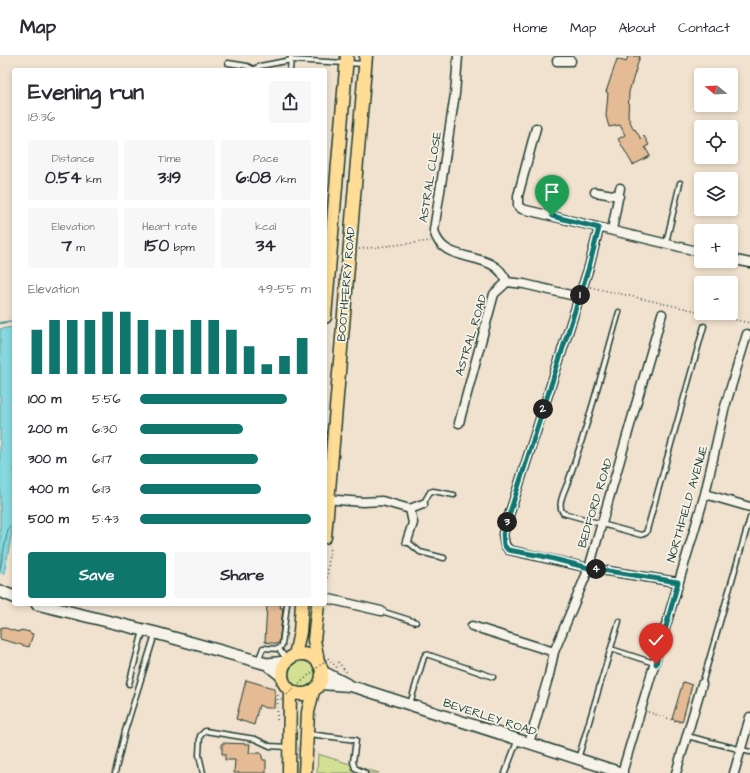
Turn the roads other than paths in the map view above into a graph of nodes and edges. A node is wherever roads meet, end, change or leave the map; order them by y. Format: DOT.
graph roads {
  1 [pos="458,56"];
  2 [pos="291,58"];
  3 [pos="347,60"];
  4 [pos="365,60"];
  5 [pos="228,63"];
  6 [pos="250,68"];
  7 [pos="256,68"];
  8 [pos="290,68"];
  9 [pos="536,128"];
  10 [pos="680,183"];
  11 [pos="595,192"];
  12 [pos="329,223"];
  13 [pos="599,228"];
  14 [pos="612,230"];
  15 [pos="666,243"];
  16 [pos="694,250"];
  17 [pos="738,260"];
  18 [pos="750,263"];
  19 [pos="327,268"];
  20 [pos="507,282"];
  21 [pos="579,297"];
  22 [pos="619,312"];
  23 [pos="662,314"];
  24 [pos="704,326"];
  25 [pos="747,334"];
  26 [pos="458,423"];
  27 [pos="705,494"];
  28 [pos="454,495"];
  29 [pos="327,500"];
  30 [pos="423,504"];
  31 [pos="750,508"];
  32 [pos="410,509"];
  33 [pos="750,518"];
  34 [pos="602,524"];
  35 [pos="407,541"];
  36 [pos="444,558"];
  37 [pos="589,568"];
  38 [pos="678,582"];
  39 [pos="0,591"];
  40 [pos="12,596"];
  41 [pos="327,598"];
  42 [pos="45,606"];
  43 [pos="287,606"];
  44 [pos="302,606"];
  45 [pos="318,606"];
  46 [pos="381,611"];
  47 [pos="619,621"];
  48 [pos="416,622"];
  49 [pos="472,626"];
  50 [pos="144,630"];
  51 [pos="156,634"];
  52 [pos="279,649"];
  53 [pos="611,649"];
  54 [pos="554,652"];
  55 [pos="289,659"];
  56 [pos="262,662"];
  57 [pos="325,663"];
  58 [pos="656,664"];
  59 [pos="282,676"];
  60 [pos="493,677"];
  61 [pos="129,684"];
  62 [pos="702,684"];
  63 [pos="350,686"];
  64 [pos="317,688"];
  65 [pos="290,691"];
  66 [pos="409,704"];
  67 [pos="750,717"];
  68 [pos="307,734"];
  69 [pos="687,736"];
  70 [pos="518,739"];
  71 [pos="529,743"];
  72 [pos="289,747"];
  73 [pos="741,750"];
  74 [pos="750,752"];
  75 [pos="578,759"];
  76 [pos="115,773"];
  77 [pos="203,773"];
  78 [pos="289,773"];
  79 [pos="306,773"];
  80 [pos="365,773"];
  81 [pos="505,773"];
  82 [pos="622,773"];
  83 [pos="676,773"];
  84 [pos="734,773"];
  1 -- 20 [label="street, ASTRAL CLOSE"];
  2 -- 3 [label="lane"];
  2 -- 7 [label="lane"];
  2 -- 8 [label="lane"];
  3 -- 4 [label="lane"];
  3 -- 12 [label="main road, BOOTHFERRY ROAD"];
  4 -- 29 [label="main road, BOOTHFERRY ROAD"];
  5 -- 6 [label="lane"];
  9 -- 13 [label="street"];
  10 -- 15 [label="lane"];
  11 -- 14 [label="street"];
  12 -- 19 [label="main road, BOOTHFERRY ROAD"];
  13 -- 14 [label="street"];
  13 -- 21 [label="street"];
  14 -- 15 [label="street"];
  15 -- 16 [label="street"];
  17 -- 18 [label="street"];
  20 -- 21 [label="street"];
  20 -- 26 [label="street, ASTRAL ROAD"];
  21 -- 37 [label="street"];
  22 -- 34 [label="lane"];
  23 -- 34 [label="street, BEDFORD ROAD"];
  24 -- 34 [label="lane"];
  25 -- 27 [label="street, NORTHFIELD AVENUE"];
  27 -- 31 [label="street"];
  27 -- 38 [label="street, NORTHFIELD AVENUE"];
  28 -- 30 [label="lane"];
  29 -- 32 [label="street"];
  30 -- 32 [label="street"];
  32 -- 35 [label="street"];
  33 -- 62 [label="lane"];
  34 -- 37 [label="street, BEDFORD ROAD"];
  35 -- 36 [label="lane"];
  37 -- 38 [label="street"];
  37 -- 54 [label="street, BEDFORD ROAD"];
  38 -- 58 [label="street, NORTHFIELD AVENUE"];
  39 -- 40 [label="main road"];
  41 -- 46 [label="street"];
  42 -- 50 [label="main road"];
  43 -- 52 [label="lane"];
  44 -- 55 [label="main road"];
  45 -- 57 [label="main road"];
  46 -- 48 [label="lane"];
  47 -- 53 [label="lane"];
  49 -- 54 [label="street"];
  50 -- 51 [label="main road"];
  50 -- 61 [label="lane"];
  51 -- 56 [label="main road"];
  51 -- 76 [label="lane"];
  52 -- 55 [label="lane"];
  52 -- 56 [label="lane"];
  53 -- 58 [label="lane"];
  53 -- 75 [label="lane"];
  54 -- 71 [label="street, BEDFORD ROAD"];
  55 -- 56 [label="main road"];
  55 -- 57 [label="main road"];
  55 -- 59 [label="main road"];
  56 -- 59 [label="main road"];
  57 -- 63 [label="street, BEVERLEY ROAD"];
  57 -- 64 [label="main road"];
  58 -- 82 [label="street, NORTHFIELD AVENUE"];
  59 -- 65 [label="main road"];
  60 -- 66 [label="lane"];
  62 -- 69 [label="street"];
  63 -- 64 [label="street, BEVERLEY ROAD"];
  63 -- 66 [label="street, BEVERLEY ROAD"];
  64 -- 65 [label="main road"];
  64 -- 68 [label="main road"];
  65 -- 72 [label="main road"];
  66 -- 70 [label="street, BEVERLEY ROAD"];
  67 -- 73 [label="street"];
  68 -- 79 [label="main road"];
  68 -- 80 [label="lane"];
  69 -- 73 [label="lane"];
  69 -- 83 [label="street"];
  70 -- 71 [label="street, BEVERLEY ROAD"];
  70 -- 81 [label="lane"];
  71 -- 75 [label="street, BEVERLEY ROAD"];
  72 -- 77 [label="lane"];
  72 -- 78 [label="main road"];
  73 -- 74 [label="lane"];
  73 -- 84 [label="street"];
  75 -- 82 [label="street, BEVERLEY ROAD"];
}
